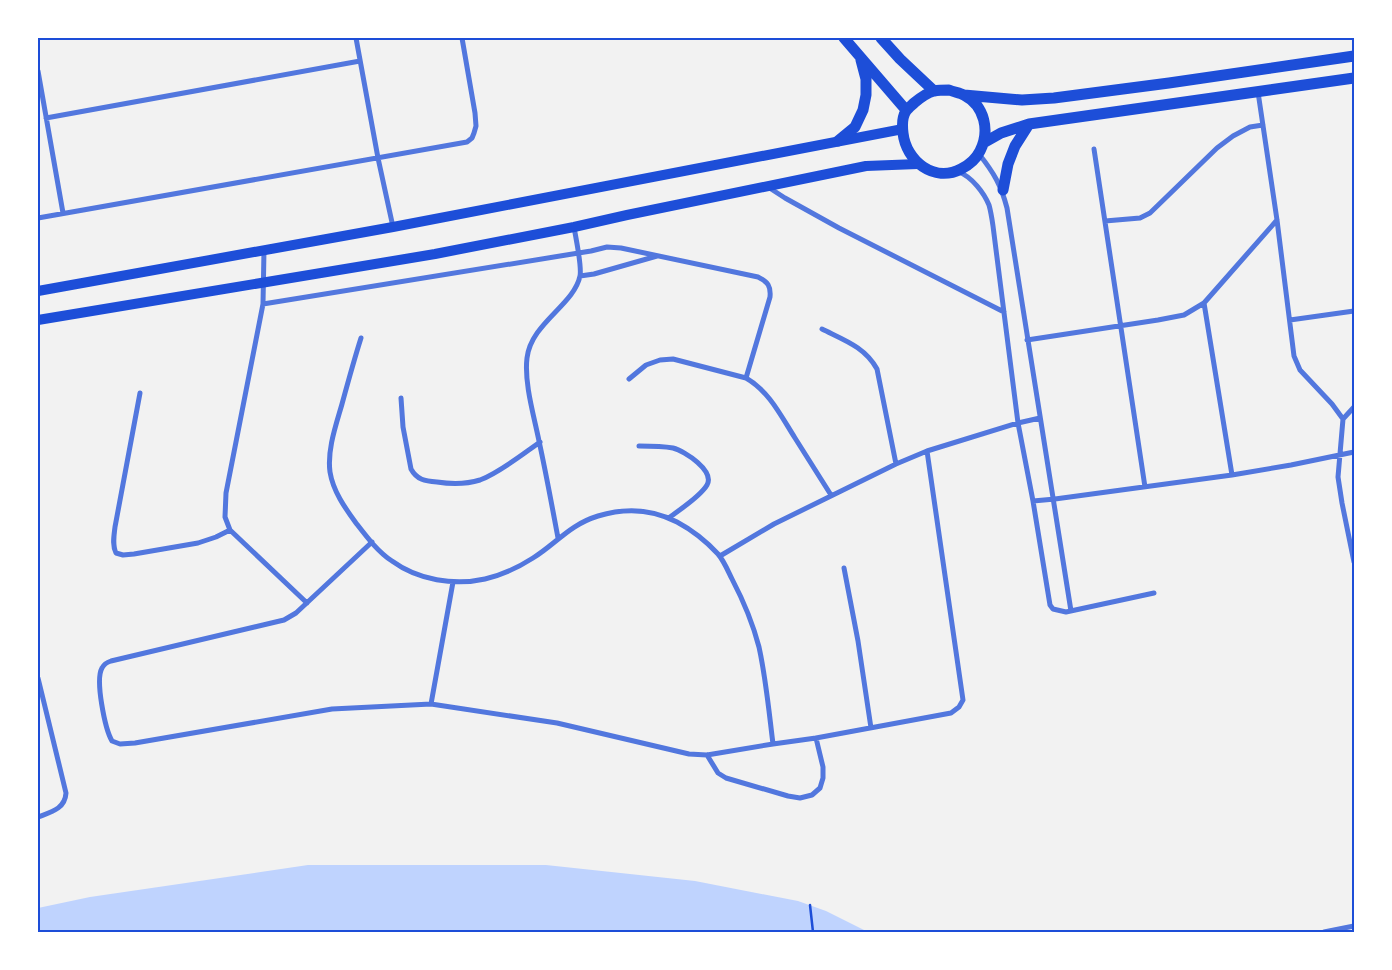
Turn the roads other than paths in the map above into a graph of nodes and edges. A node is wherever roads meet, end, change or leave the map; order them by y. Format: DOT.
graph roads {
  1 [pos="356,38"];
  2 [pos="462,38"];
  3 [pos="844,38"];
  4 [pos="881,38"];
  5 [pos="1354,56"];
  6 [pos="861,58"];
  7 [pos="360,61"];
  8 [pos="38,71"];
  9 [pos="1354,78"];
  10 [pos="934,91"];
  11 [pos="1258,92"];
  12 [pos="964,95"];
  13 [pos="906,110"];
  14 [pos="46,118"];
  15 [pos="1029,124"];
  16 [pos="1263,125"];
  17 [pos="902,130"];
  18 [pos="838,141"];
  19 [pos="985,142"];
  20 [pos="1094,149"];
  21 [pos="979,154"];
  22 [pos="378,158"];
  23 [pos="918,164"];
  24 [pos="956,171"];
  25 [pos="768,186"];
  26 [pos="1003,190"];
  27 [pos="63,213"];
  28 [pos="38,218"];
  29 [pos="1277,220"];
  30 [pos="1105,221"];
  31 [pos="393,227"];
  32 [pos="574,227"];
  33 [pos="264,250"];
  34 [pos="578,252"];
  35 [pos="659,256"];
  36 [pos="580,276"];
  37 [pos="263,282"];
  38 [pos="38,291"];
  39 [pos="1204,303"];
  40 [pos="263,304"];
  41 [pos="1354,311"];
  42 [pos="1004,312"];
  43 [pos="38,320"];
  44 [pos="1290,320"];
  45 [pos="1120,326"];
  46 [pos="822,329"];
  47 [pos="362,338"];
  48 [pos="1027,340"];
  49 [pos="746,378"];
  50 [pos="628,379"];
  51 [pos="140,393"];
  52 [pos="401,398"];
  53 [pos="1354,407"];
  54 [pos="1040,418"];
  55 [pos="1343,419"];
  56 [pos="1018,423"];
  57 [pos="540,442"];
  58 [pos="638,446"];
  59 [pos="927,451"];
  60 [pos="1354,452"];
  61 [pos="1340,455"];
  62 [pos="896,464"];
  63 [pos="1232,475"];
  64 [pos="1145,487"];
  65 [pos="831,495"];
  66 [pos="1054,499"];
  67 [pos="1033,501"];
  68 [pos="669,518"];
  69 [pos="230,530"];
  70 [pos="558,538"];
  71 [pos="372,542"];
  72 [pos="720,556"];
  73 [pos="1354,562"];
  74 [pos="844,568"];
  75 [pos="453,582"];
  76 [pos="1154,593"];
  77 [pos="307,603"];
  78 [pos="1071,611"];
  79 [pos="38,678"];
  80 [pos="431,704"];
  81 [pos="871,728"];
  82 [pos="816,738"];
  83 [pos="773,744"];
  84 [pos="707,755"];
  85 [pos="38,817"];
  86 [pos="1354,926"];
  87 [pos="1324,932"];
  1 -- 7 [label="street"];
  2 -- 22 [label="street"];
  3 -- 6 [label="main road"];
  4 -- 10 [label="main road"];
  5 -- 12 [label="main road"];
  6 -- 13 [label="main road"];
  6 -- 18 [label="main road"];
  7 -- 14 [label="street"];
  7 -- 22 [label="street"];
  8 -- 14 [label="street"];
  9 -- 11 [label="main road"];
  10 -- 12 [label="main road"];
  10 -- 13 [label="main road"];
  11 -- 15 [label="main road"];
  11 -- 16 [label="street"];
  12 -- 19 [label="main road"];
  13 -- 17 [label="main road"];
  14 -- 27 [label="street"];
  15 -- 19 [label="main road"];
  15 -- 26 [label="main road"];
  16 -- 29 [label="street"];
  16 -- 30 [label="street"];
  17 -- 18 [label="main road"];
  17 -- 23 [label="main road"];
  18 -- 31 [label="main road"];
  19 -- 21 [label="main road"];
  20 -- 30 [label="street"];
  21 -- 24 [label="main road"];
  21 -- 26 [label="street"];
  22 -- 27 [label="street"];
  22 -- 31 [label="street"];
  23 -- 24 [label="main road"];
  23 -- 25 [label="main road"];
  24 -- 42 [label="street"];
  25 -- 32 [label="main road"];
  25 -- 42 [label="street"];
  26 -- 48 [label="street"];
  27 -- 28 [label="street"];
  29 -- 39 [label="street"];
  29 -- 44 [label="street"];
  30 -- 45 [label="street"];
  31 -- 33 [label="main road"];
  32 -- 34 [label="street"];
  32 -- 37 [label="main road"];
  33 -- 37 [label="street"];
  33 -- 38 [label="main road"];
  34 -- 35 [label="street"];
  34 -- 36 [label="street"];
  34 -- 40 [label="street"];
  35 -- 36 [label="street"];
  35 -- 49 [label="street"];
  36 -- 57 [label="street"];
  37 -- 40 [label="street"];
  37 -- 43 [label="main road"];
  39 -- 45 [label="street"];
  39 -- 63 [label="street"];
  40 -- 69 [label="street"];
  41 -- 44 [label="street"];
  42 -- 56 [label="street"];
  44 -- 55 [label="street"];
  45 -- 48 [label="street"];
  45 -- 64 [label="street"];
  46 -- 62 [label="street"];
  47 -- 71 [label="street"];
  48 -- 54 [label="street"];
  49 -- 50 [label="street"];
  49 -- 65 [label="street"];
  51 -- 69 [label="street"];
  52 -- 57 [label="street"];
  53 -- 55 [label="street"];
  54 -- 56 [label="street"];
  54 -- 66 [label="street"];
  55 -- 61 [label="street"];
  56 -- 59 [label="street"];
  56 -- 67 [label="street"];
  57 -- 70 [label="street"];
  58 -- 68 [label="street"];
  59 -- 62 [label="street"];
  59 -- 81 [label="street"];
  60 -- 61 [label="street"];
  61 -- 63 [label="street"];
  61 -- 73 [label="street"];
  62 -- 65 [label="street"];
  63 -- 64 [label="street"];
  64 -- 66 [label="street"];
  65 -- 72 [label="street"];
  66 -- 67 [label="street"];
  66 -- 78 [label="street"];
  67 -- 78 [label="street"];
  68 -- 70 [label="street"];
  68 -- 72 [label="street"];
  69 -- 77 [label="street"];
  70 -- 75 [label="street"];
  71 -- 75 [label="street"];
  71 -- 77 [label="street"];
  72 -- 83 [label="street"];
  74 -- 81 [label="street"];
  75 -- 80 [label="street"];
  76 -- 78 [label="street"];
  77 -- 80 [label="street"];
  79 -- 85 [label="street"];
  80 -- 84 [label="street"];
  81 -- 82 [label="street"];
  82 -- 83 [label="street"];
  82 -- 84 [label="street"];
  83 -- 84 [label="street"];
  86 -- 87 [label="street"];
}
